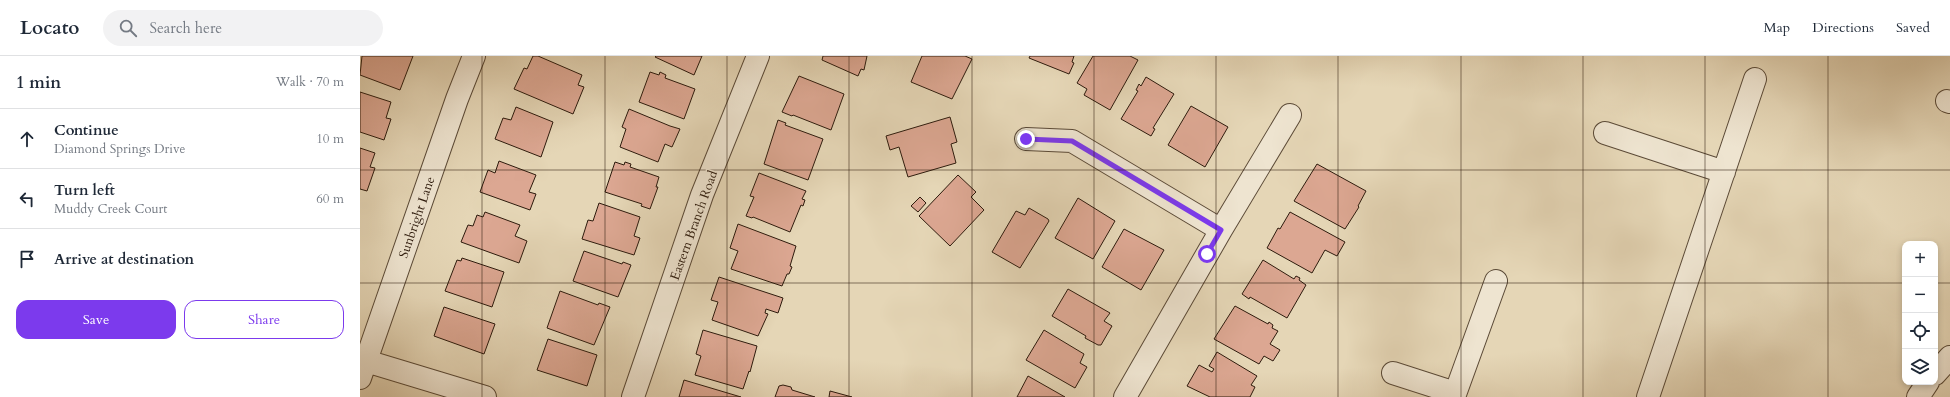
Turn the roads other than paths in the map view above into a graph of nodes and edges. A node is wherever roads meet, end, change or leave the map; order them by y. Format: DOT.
graph roads {
  1 [pos="474,56"];
  2 [pos="758,56"];
  3 [pos="1755,80"];
  4 [pos="1290,115"];
  5 [pos="1605,133"];
  6 [pos="1026,139"];
  7 [pos="1724,172"];
  8 [pos="1221,230"];
  9 [pos="1496,282"];
  10 [pos="1950,357"];
  11 [pos="363,370"];
  12 [pos="1938,371"];
  13 [pos="1393,373"];
  14 [pos="1926,385"];
  15 [pos="1455,395"];
  16 [pos="485,397"];
  17 [pos="633,397"];
  18 [pos="1125,397"];
  19 [pos="1648,397"];
  20 [pos="1918,397"];
  1 -- 11 [label="street, Sunbright Lane"];
  2 -- 17 [label="street, Eastern Branch Road"];
  3 -- 7 [label="street"];
  4 -- 8 [label="street"];
  5 -- 7 [label="street"];
  6 -- 8 [label="street"];
  7 -- 19 [label="street"];
  8 -- 18 [label="street"];
  9 -- 15 [label="street"];
  10 -- 12 [label="street"];
  11 -- 16 [label="street"];
  13 -- 15 [label="street"];
  14 -- 20 [label="street"];
}
